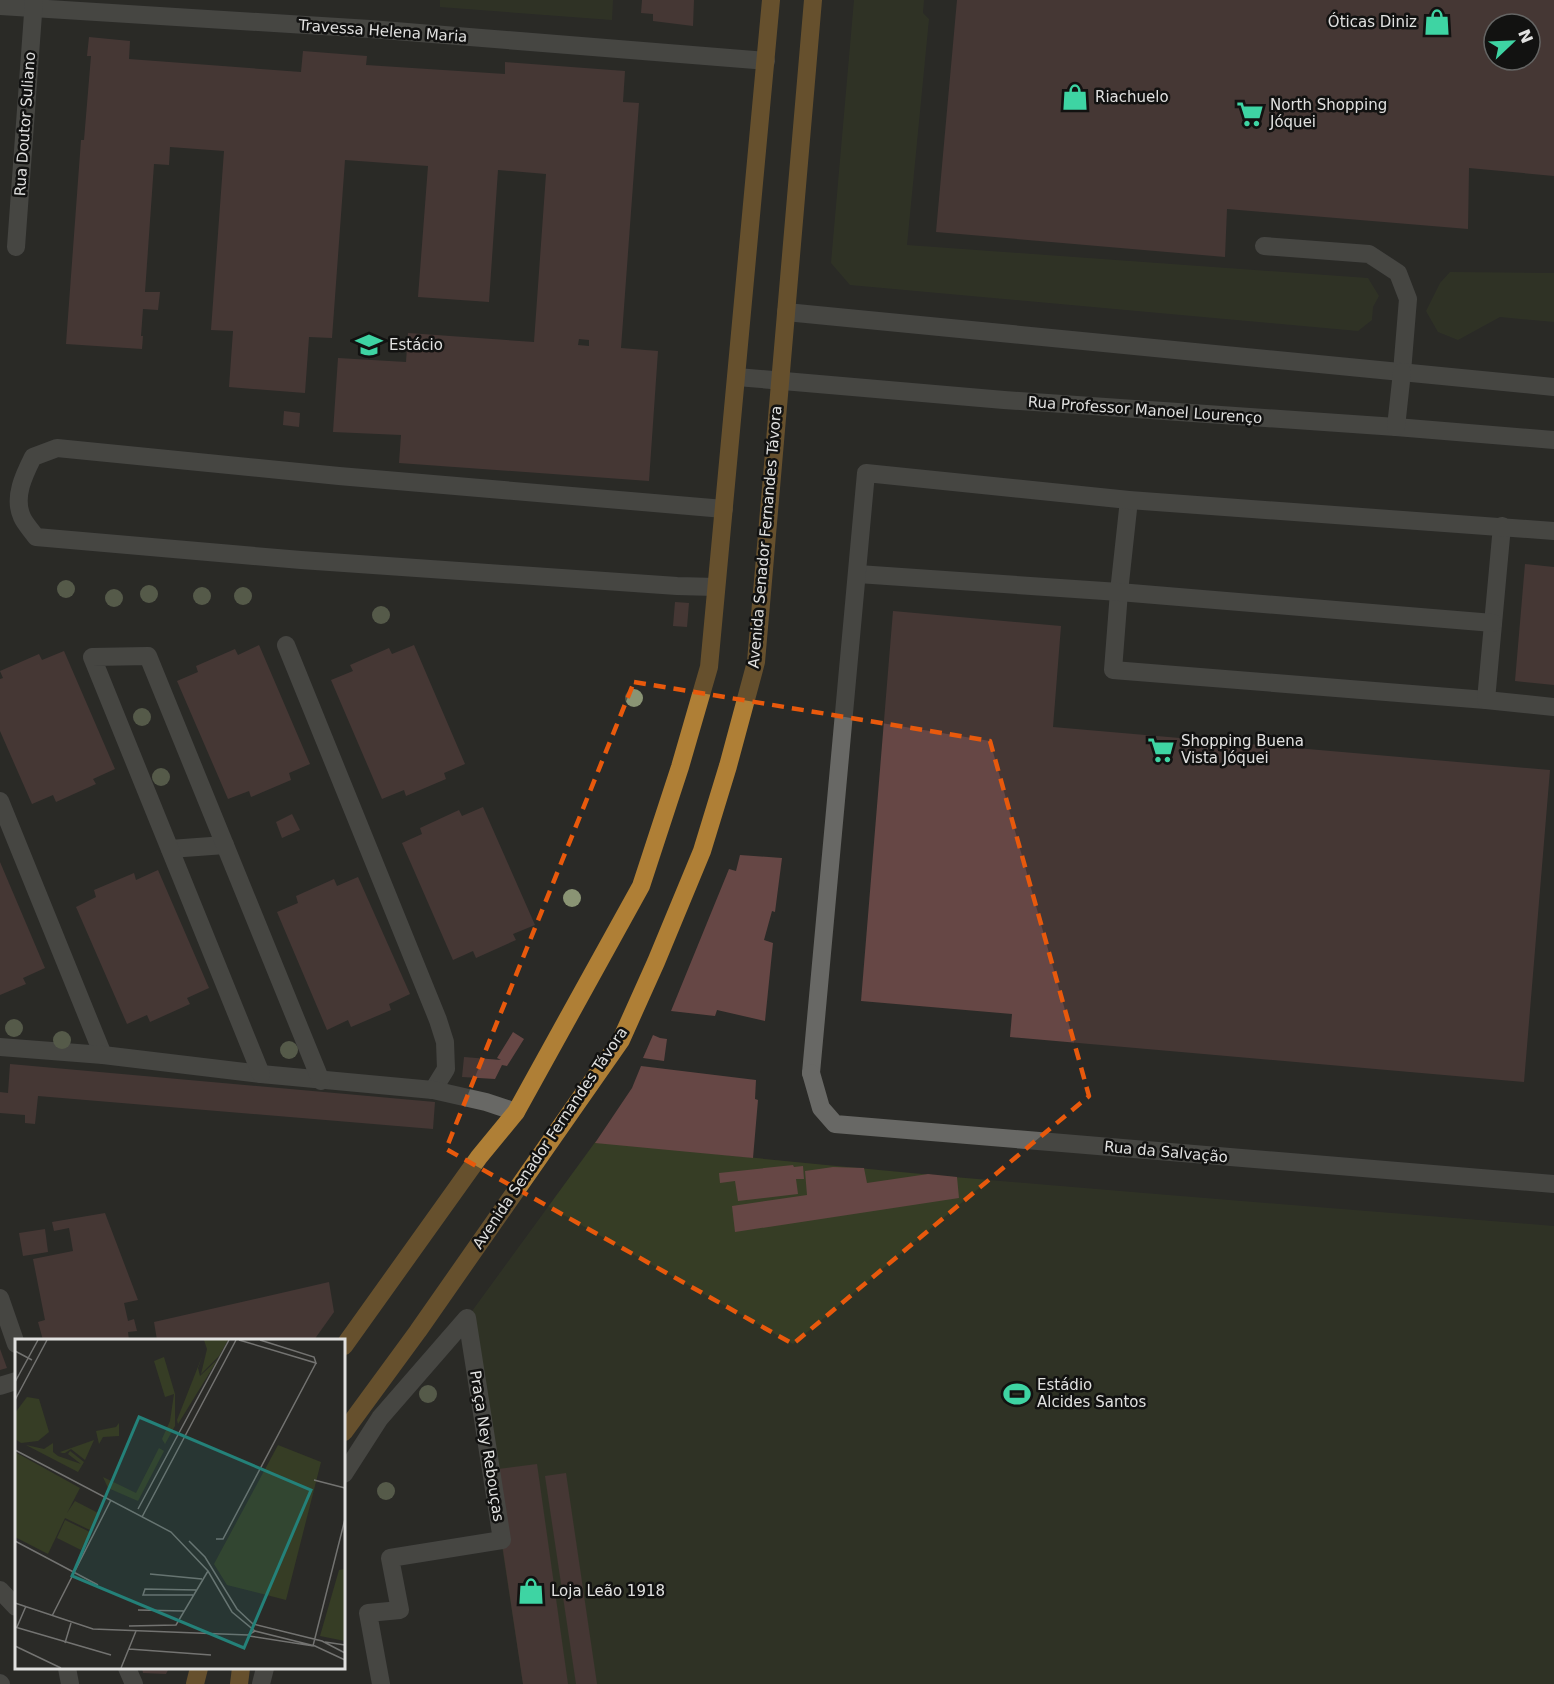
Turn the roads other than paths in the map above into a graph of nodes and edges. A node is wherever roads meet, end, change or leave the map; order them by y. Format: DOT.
graph roads {
  1 [pos="771,0"];
  2 [pos="813,0"];
  3 [pos="34,4"];
  4 [pos="0,6"];
  5 [pos="766,61"];
  6 [pos="1264,246"];
  7 [pos="16,247"];
  8 [pos="786,312"];
  9 [pos="1402,372"];
  10 [pos="736,377"];
  11 [pos="779,381"];
  12 [pos="1554,387"];
  13 [pos="1396,427"];
  14 [pos="1554,440"];
  15 [pos="1129,500"];
  16 [pos="724,509"];
  17 [pos="1502,526"];
  18 [pos="1554,531"];
  19 [pos="858,574"];
  20 [pos="716,587"];
  21 [pos="1119,592"];
  22 [pos="1493,623"];
  23 [pos="286,645"];
  24 [pos="1486,700"];
  25 [pos="1554,707"];
  26 [pos="0,801"];
  27 [pos="225,845"];
  28 [pos="170,849"];
  29 [pos="0,1047"];
  30 [pos="103,1055"];
  31 [pos="261,1074"];
  32 [pos="321,1081"];
  33 [pos="433,1090"];
  34 [pos="516,1112"];
  35 [pos="1554,1184"];
  36 [pos="0,1298"];
  37 [pos="15,1341"];
  38 [pos="345,1345"];
  39 [pos="15,1381"];
  40 [pos="0,1386"];
  41 [pos="345,1431"];
  42 [pos="345,1472"];
  43 [pos="0,1590"];
  44 [pos="15,1606"];
  45 [pos="66,1669"];
  46 [pos="124,1669"];
  47 [pos="125,1669"];
  48 [pos="199,1669"];
  49 [pos="241,1669"];
  50 [pos="265,1669"];
  51 [pos="70,1684"];
  52 [pos="126,1684"];
  53 [pos="134,1684"];
  54 [pos="195,1684"];
  55 [pos="239,1684"];
  56 [pos="261,1684"];
  57 [pos="381,1684"];
  1 -- 5 [label="main road"];
  2 -- 8 [label="main road, Avenida Senador Fernandes Távora"];
  3 -- 4 [label="street, Travessa Helena Maria"];
  3 -- 5 [label="street, Travessa Helena Maria"];
  3 -- 7 [label="street, Rua Doutor Suliano"];
  5 -- 10 [label="main road"];
  6 -- 9 [label="street"];
  8 -- 9 [label="street"];
  8 -- 11 [label="main road, Avenida Senador Fernandes Távora"];
  9 -- 12 [label="street"];
  9 -- 13 [label="street"];
  10 -- 11 [label="street, Rua Professor Manoel Lourenço"];
  10 -- 16 [label="main road"];
  11 -- 13 [label="street, Rua Professor Manoel Lourenço"];
  11 -- 41 [label="main road, Avenida Senador Fernandes Távora"];
  13 -- 14 [label="street, Rua Professor Manoel Lourenço"];
  15 -- 17 [label="street"];
  15 -- 19 [label="street"];
  15 -- 21 [label="street"];
  16 -- 20 [label="main road"];
  16 -- 20 [label="street"];
  17 -- 18 [label="street"];
  17 -- 22 [label="street"];
  19 -- 21 [label="street"];
  19 -- 35 [label="street, Rua da Salvação"];
  20 -- 34 [label="main road"];
  21 -- 22 [label="street"];
  21 -- 24 [label="street"];
  22 -- 24 [label="street"];
  23 -- 33 [label="street"];
  24 -- 25 [label="street"];
  26 -- 30 [label="street"];
  27 -- 28 [label="street"];
  27 -- 28 [label="street"];
  27 -- 32 [label="street"];
  28 -- 31 [label="street"];
  29 -- 30 [label="street"];
  30 -- 31 [label="street"];
  31 -- 32 [label="street"];
  32 -- 33 [label="street"];
  33 -- 34 [label="street"];
  34 -- 38 [label="main road"];
  36 -- 37 [label="street"];
  39 -- 40 [label="street"];
  42 -- 57 [label="street, Praça Ney Rebouças"];
  43 -- 44 [label="street"];
  45 -- 51 [label="street"];
  46 -- 52 [label="street"];
  47 -- 53 [label="street"];
  48 -- 54 [label="main road"];
  49 -- 55 [label="main road"];
  50 -- 56 [label="street"];
}
